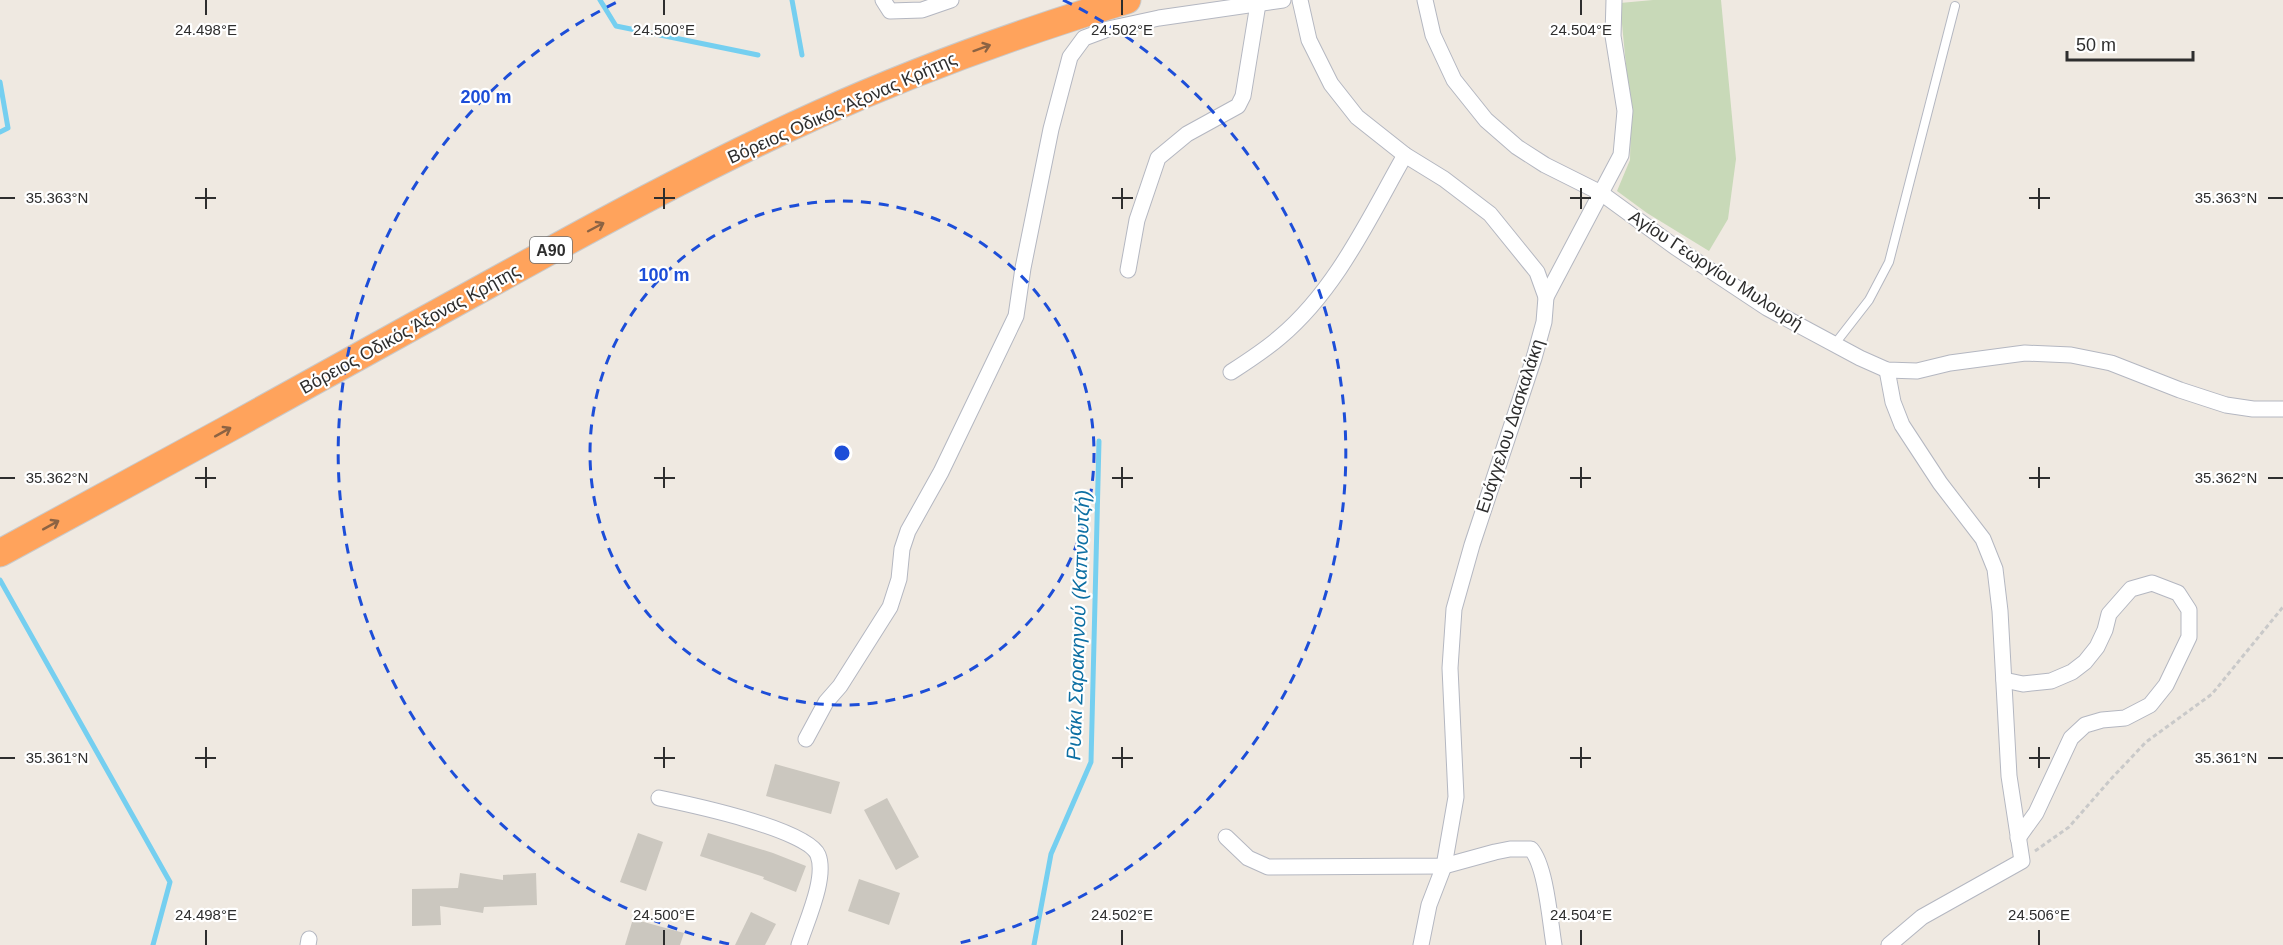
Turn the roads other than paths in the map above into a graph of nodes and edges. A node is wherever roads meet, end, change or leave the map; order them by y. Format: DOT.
graph roads {
  1 [pos="884,0"];
  2 [pos="951,0"];
  3 [pos="1127,0"];
  4 [pos="1283,0"];
  5 [pos="1300,0"];
  6 [pos="1425,0"];
  7 [pos="1614,0"];
  8 [pos="1258,4"];
  9 [pos="1955,6"];
  10 [pos="1405,154"];
  11 [pos="1601,193"];
  12 [pos="1128,270"];
  13 [pos="1546,297"];
  14 [pos="1834,345"];
  15 [pos="1887,370"];
  16 [pos="1231,372"];
  17 [pos="2283,410"];
  18 [pos="0,553"];
  19 [pos="2004,680"];
  20 [pos="806,739"];
  21 [pos="659,798"];
  22 [pos="1226,837"];
  23 [pos="2018,838"];
  24 [pos="1444,866"];
  25 [pos="1895,943"];
  26 [pos="799,945"];
  27 [pos="1421,945"];
  28 [pos="1554,945"];
  1 -- 2 [label="street"];
  18 -- 3 [label="highway, Βόρειος Οδικός Άξονας Κρήτης / Α90, one-way"];
  4 -- 8 [label="street"];
  5 -- 10 [label="street, Ευάγγελου Δασκαλάκη"];
  6 -- 11 [label="street, Αγίου Γεωργίου Μυλουρή"];
  7 -- 11 [label="street"];
  8 -- 12 [label="street"];
  8 -- 20 [label="street"];
  9 -- 14 [label="lane"];
  10 -- 13 [label="street, Ευάγγελου Δασκαλάκη"];
  10 -- 16 [label="street"];
  11 -- 13 [label="street"];
  11 -- 14 [label="street, Αγίου Γεωργίου Μυλουρή"];
  13 -- 24 [label="street, Ευάγγελου Δασκαλάκη"];
  14 -- 15 [label="street, Αγίου Γεωργίου Μυλουρή"];
  15 -- 17 [label="street, Αγίου Γεωργίου Μυλουρή"];
  15 -- 19 [label="street"];
  19 -- 23 [label="street"];
  19 -- 23 [label="street"];
  21 -- 26 [label="street"];
  22 -- 24 [label="street"];
  23 -- 25 [label="street"];
  24 -- 27 [label="street, Ευάγγελου Δασκαλάκη"];
  24 -- 28 [label="street"];
}
